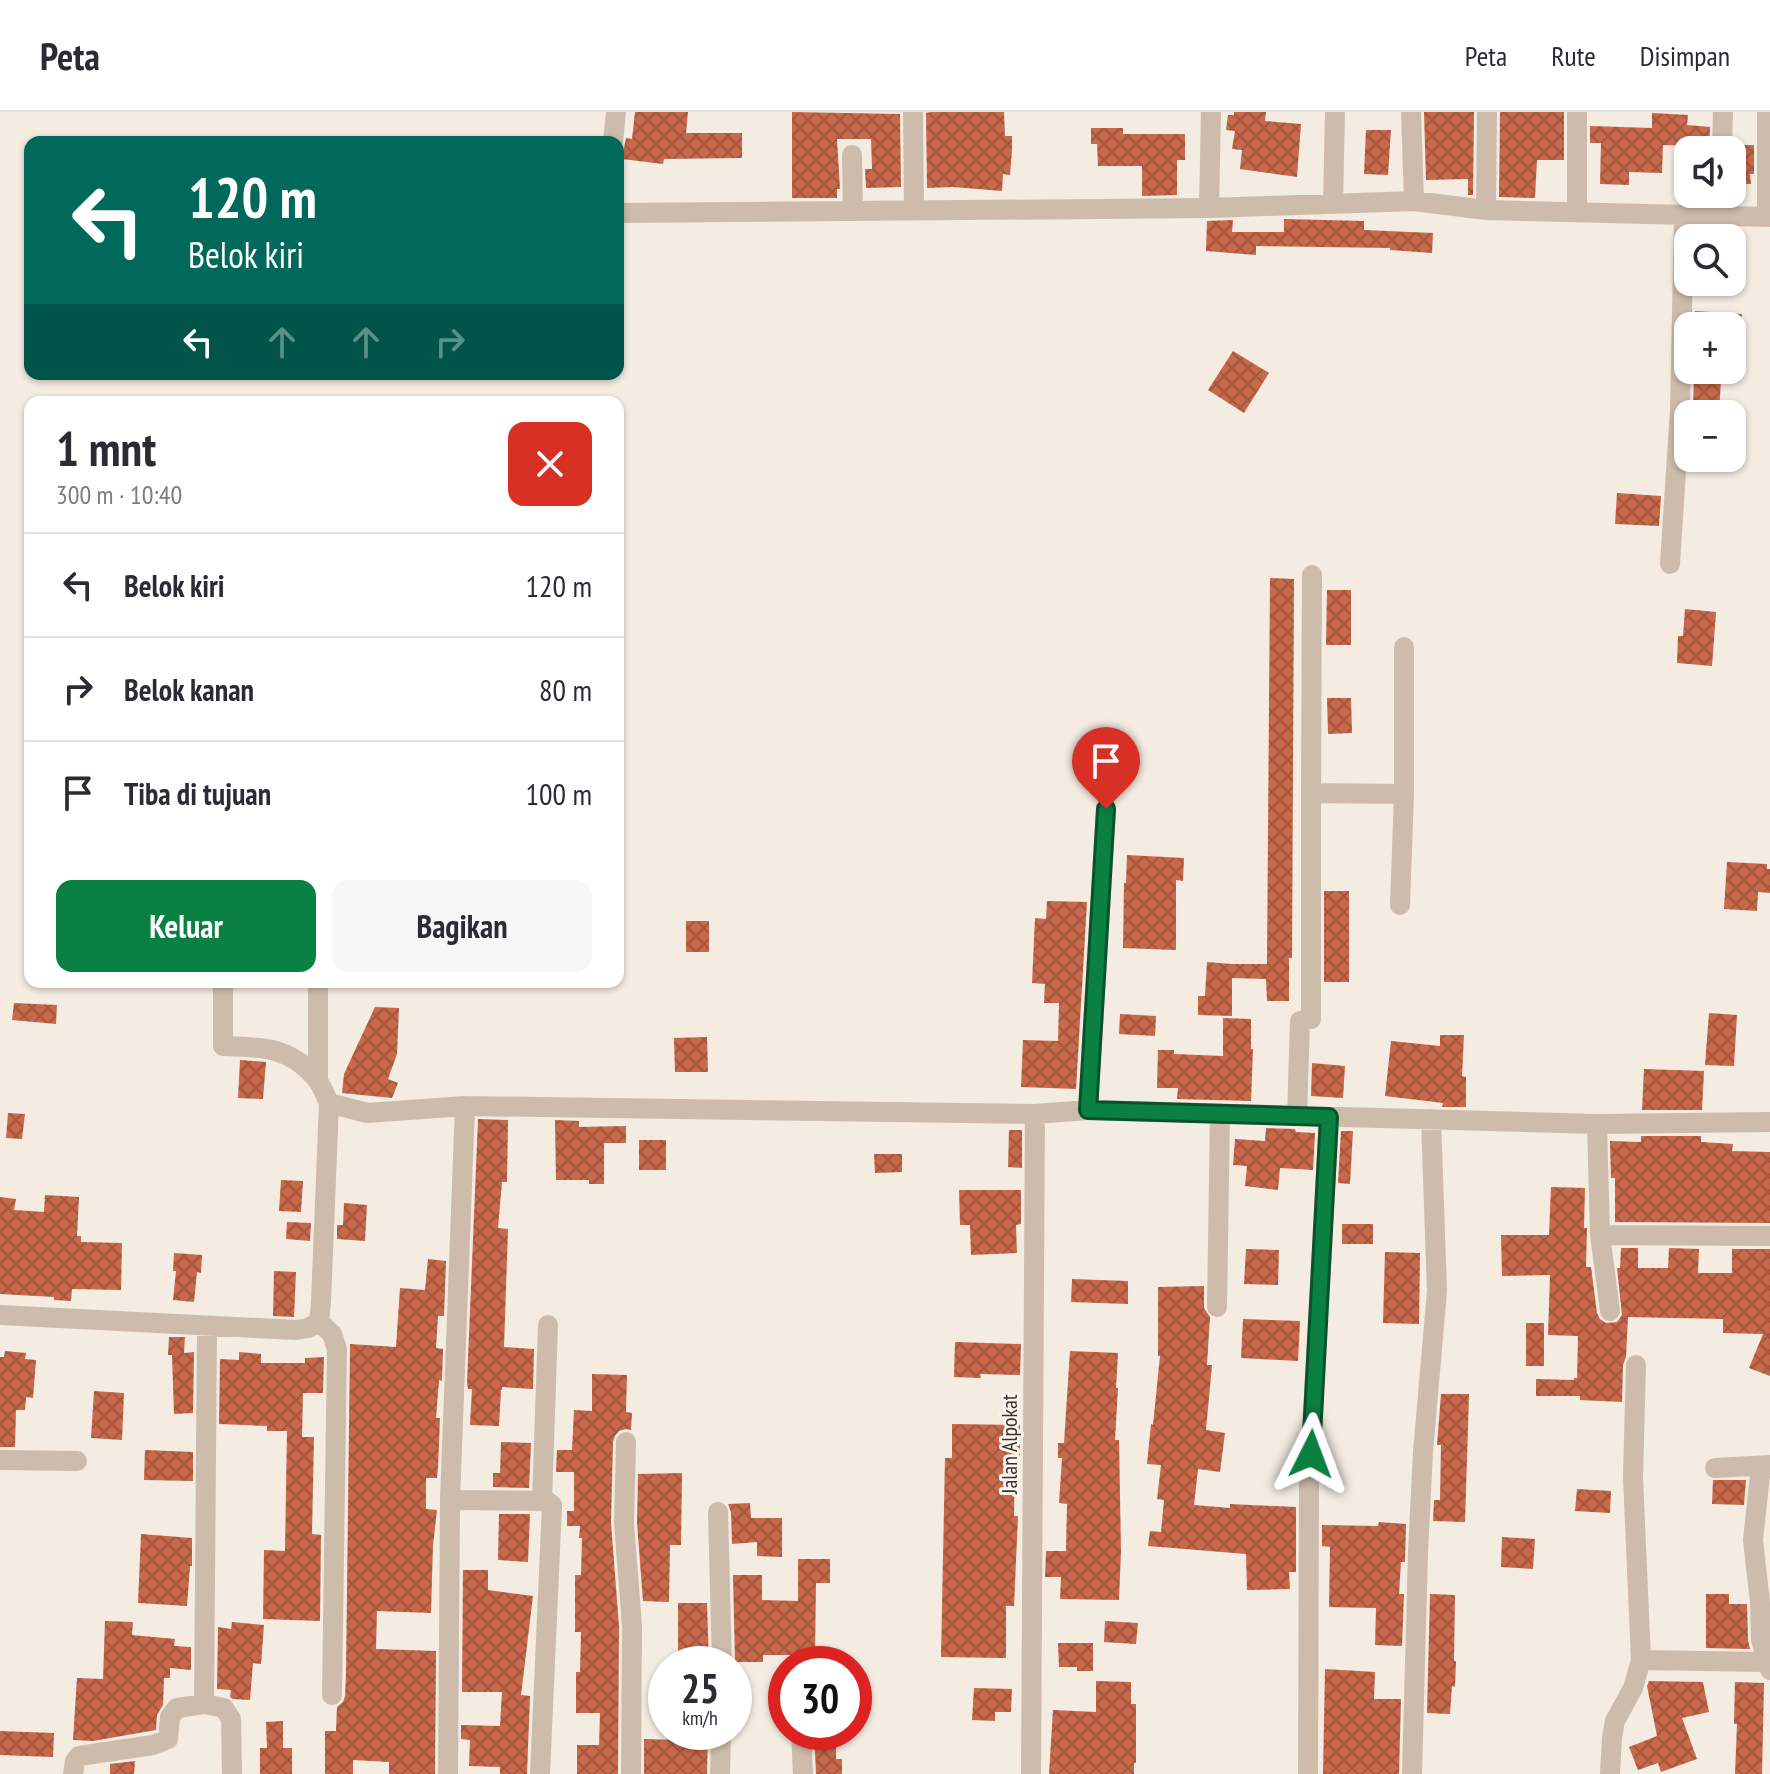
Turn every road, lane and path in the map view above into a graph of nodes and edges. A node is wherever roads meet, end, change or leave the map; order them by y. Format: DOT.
graph roads {
  1 [pos="616,112"];
  2 [pos="913,112"];
  3 [pos="1211,112"];
  4 [pos="1335,112"];
  5 [pos="1411,112"];
  6 [pos="1487,112"];
  7 [pos="1577,112"];
  8 [pos="1723,112"];
  9 [pos="1767,112"];
  10 [pos="614,136"];
  11 [pos="1722,136"];
  12 [pos="852,155"];
  13 [pos="1414,201"];
  14 [pos="1333,204"];
  15 [pos="1209,208"];
  16 [pos="1721,208"];
  17 [pos="1486,210"];
  18 [pos="853,211"];
  19 [pos="914,211"];
  20 [pos="624,213"];
  21 [pos="1577,213"];
  22 [pos="1684,215"];
  23 [pos="1721,216"];
  24 [pos="1769,217"];
  25 [pos="1670,564"];
  26 [pos="1312,575"];
  27 [pos="1404,647"];
  28 [pos="1311,793"];
  29 [pos="1404,794"];
  30 [pos="1106,809"];
  31 [pos="1400,905"];
  32 [pos="223,988"];
  33 [pos="318,988"];
  34 [pos="318,1081"];
  35 [pos="329,1103"];
  36 [pos="465,1106"];
  37 [pos="1088,1110"];
  38 [pos="1035,1114"];
  39 [pos="1220,1114"];
  40 [pos="1297,1116"];
  41 [pos="1329,1117"];
  42 [pos="1431,1119"];
  43 [pos="1770,1122"];
  44 [pos="1597,1124"];
  45 [pos="1600,1235"];
  46 [pos="1770,1236"];
  47 [pos="1217,1307"];
  48 [pos="1610,1311"];
  49 [pos="0,1315"];
  50 [pos="319,1322"];
  51 [pos="548,1325"];
  52 [pos="207,1326"];
  53 [pos="1636,1365"];
  54 [pos="626,1442"];
  55 [pos="0,1460"];
  56 [pos="77,1461"];
  57 [pos="1766,1466"];
  58 [pos="1715,1468"];
  59 [pos="450,1500"];
  60 [pos="542,1501"];
  61 [pos="718,1512"];
  62 [pos="722,1646"];
  63 [pos="1641,1660"];
  64 [pos="1768,1666"];
  65 [pos="332,1695"];
  66 [pos="204,1704"];
  67 [pos="721,1750"];
  68 [pos="802,1750"];
  69 [pos="73,1774"];
  70 [pos="232,1774"];
  71 [pos="448,1774"];
  72 [pos="540,1774"];
  73 [pos="631,1774"];
  74 [pos="720,1774"];
  75 [pos="803,1774"];
  76 [pos="1031,1774"];
  77 [pos="1308,1774"];
  78 [pos="1412,1774"];
  79 [pos="1610,1774"];
  1 -- 10 [label="street"];
  2 -- 19 [label="street"];
  3 -- 15 [label="street"];
  4 -- 14 [label="street"];
  5 -- 13 [label="street"];
  6 -- 17 [label="street"];
  7 -- 21 [label="street"];
  8 -- 11 [label="street"];
  9 -- 24 [label="street"];
  12 -- 18 [label="street"];
  13 -- 14 [label="street"];
  13 -- 17 [label="street"];
  14 -- 15 [label="street"];
  15 -- 19 [label="street"];
  16 -- 23 [label="street"];
  17 -- 21 [label="street"];
  18 -- 19 [label="street"];
  18 -- 20 [label="street"];
  21 -- 22 [label="street"];
  22 -- 23 [label="street"];
  22 -- 25 [label="street"];
  23 -- 24 [label="street"];
  26 -- 28 [label="street"];
  27 -- 29 [label="street"];
  28 -- 29 [label="street"];
  28 -- 40 [label="street"];
  29 -- 31 [label="street"];
  30 -- 37 [label="street"];
  32 -- 34 [label="street"];
  33 -- 34 [label="street"];
  34 -- 35 [label="street"];
  35 -- 36 [label="street"];
  35 -- 50 [label="street"];
  36 -- 38 [label="street"];
  36 -- 59 [label="street"];
  37 -- 38 [label="street"];
  37 -- 39 [label="street"];
  38 -- 76 [label="street, Jalan Alpokat"];
  39 -- 40 [label="street"];
  39 -- 47 [label="street"];
  40 -- 41 [label="street"];
  41 -- 42 [label="street"];
  41 -- 77 [label="street"];
  42 -- 44 [label="street"];
  42 -- 78 [label="street"];
  43 -- 44 [label="street"];
  44 -- 45 [label="street"];
  45 -- 46 [label="street"];
  45 -- 48 [label="street"];
  49 -- 52 [label="street"];
  50 -- 52 [label="street"];
  50 -- 65 [label="street"];
  51 -- 60 [label="street"];
  52 -- 66 [label="street"];
  53 -- 63 [label="street"];
  54 -- 73 [label="street"];
  55 -- 56 [label="street"];
  57 -- 58 [label="street"];
  57 -- 64 [label="street"];
  59 -- 60 [label="street"];
  59 -- 71 [label="street"];
  60 -- 72 [label="street"];
  61 -- 62 [label="street"];
  63 -- 64 [label="street"];
  63 -- 79 [label="street"];
  66 -- 69 [label="street"];
  66 -- 70 [label="street"];
  67 -- 74 [label="street"];
  68 -- 75 [label="street"];
}
